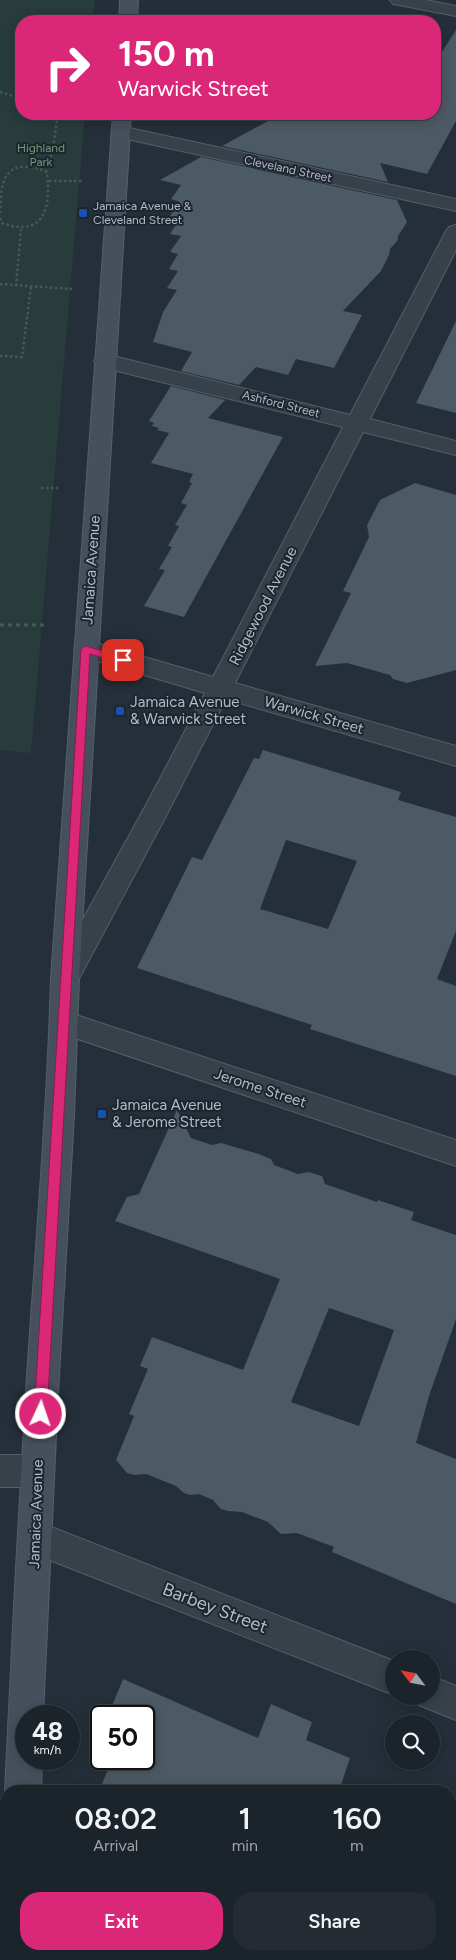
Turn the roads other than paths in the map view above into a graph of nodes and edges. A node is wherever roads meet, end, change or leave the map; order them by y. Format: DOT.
graph roads {
  1 [pos="129,0"];
  2 [pos="399,0"];
  3 [pos="456,11"];
  4 [pos="128,15"];
  5 [pos="121,123"];
  6 [pos="456,205"];
  7 [pos="456,231"];
  8 [pos="105,361"];
  9 [pos="357,423"];
  10 [pos="456,448"];
  11 [pos="86,649"];
  12 [pos="221,688"];
  13 [pos="456,756"];
  14 [pos="65,978"];
  15 [pos="64,1022"];
  16 [pos="456,1154"];
  17 [pos="0,1471"];
  18 [pos="37,1471"];
  19 [pos="36,1538"];
  20 [pos="385,1674"];
  21 [pos="440,1697"];
  22 [pos="456,1703"];
  23 [pos="27,1705"];
  24 [pos="23,1770"];
  25 [pos="22,1785"];
  1 -- 4 [label="main road"];
  2 -- 3 [label="street"];
  5 -- 6 [label="street, Cleveland Street"];
  5 -- 8 [label="main road, Jamaica Avenue"];
  7 -- 9 [label="street, Ridgewood Avenue"];
  8 -- 9 [label="street, Ashford Street"];
  8 -- 11 [label="main road, Jamaica Avenue"];
  9 -- 10 [label="street, Ashford Street"];
  9 -- 12 [label="street, Ridgewood Avenue"];
  11 -- 12 [label="street, Warwick Street"];
  11 -- 14 [label="main road, Jamaica Avenue"];
  12 -- 13 [label="street, Warwick Street"];
  12 -- 14 [label="street, Ridgewood Avenue"];
  14 -- 15 [label="main road, Jamaica Avenue"];
  15 -- 16 [label="street, Jerome Street"];
  15 -- 18 [label="main road, Jamaica Avenue"];
  17 -- 18 [label="street"];
  18 -- 19 [label="main road, Jamaica Avenue"];
  19 -- 20 [label="street, Barbey Street"];
  19 -- 23 [label="main road, Jamaica Avenue"];
  21 -- 22 [label="street"];
  24 -- 25 [label="main road"];
}
